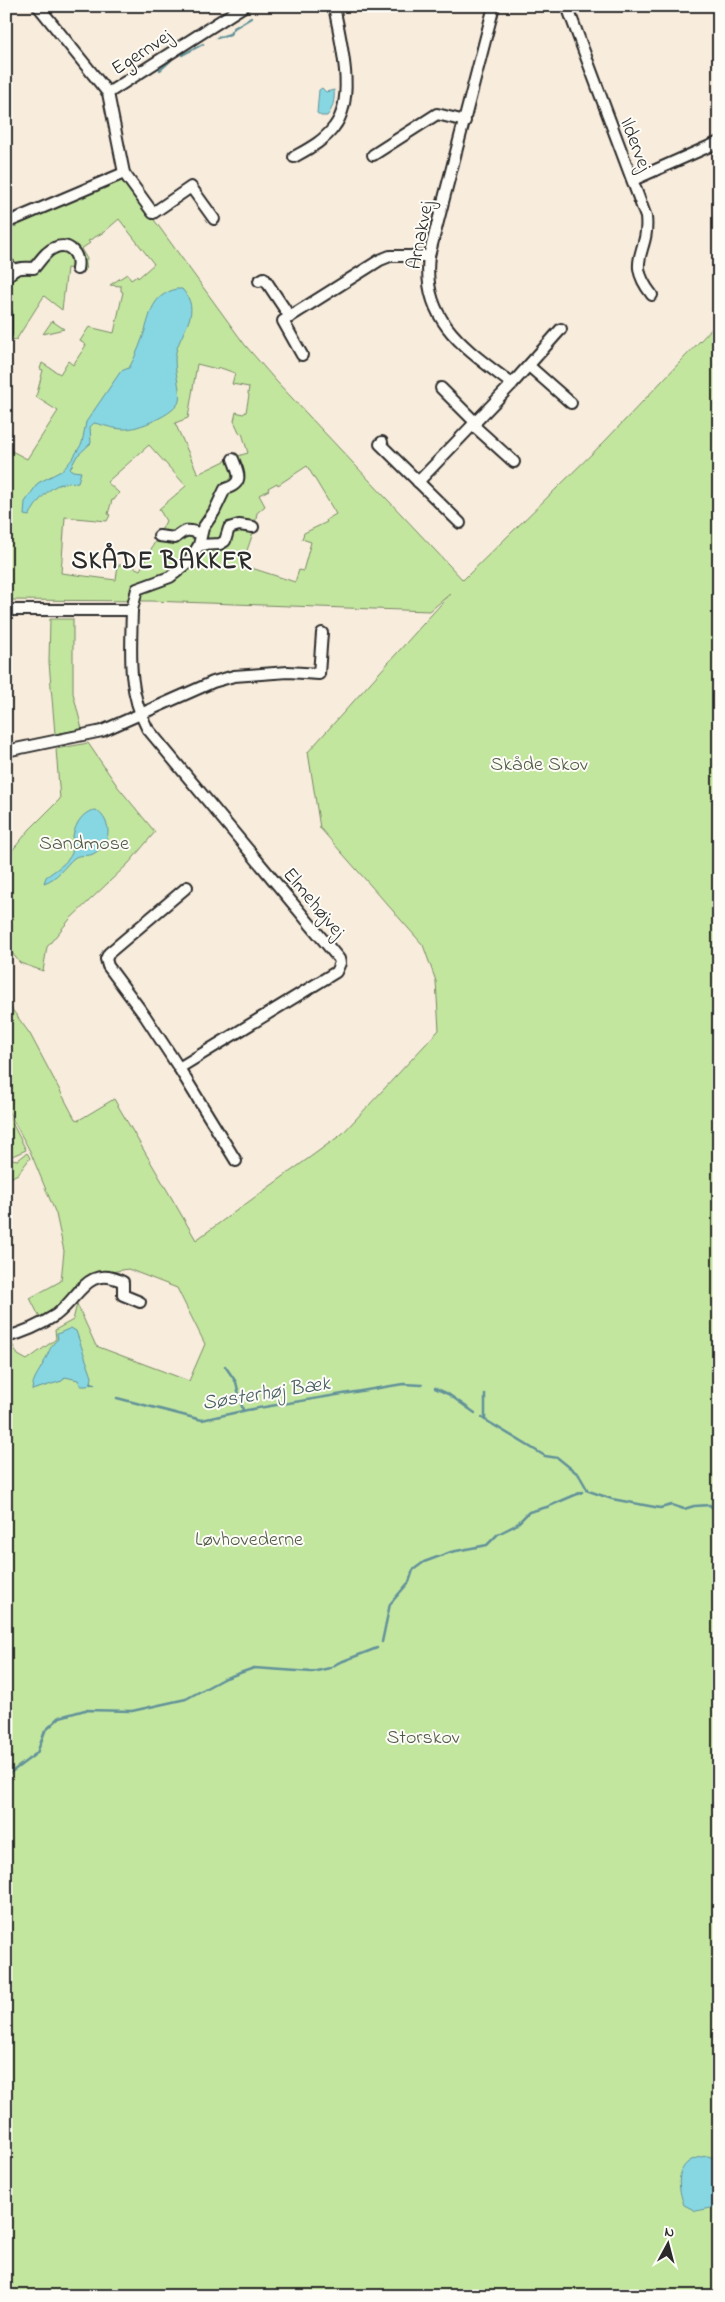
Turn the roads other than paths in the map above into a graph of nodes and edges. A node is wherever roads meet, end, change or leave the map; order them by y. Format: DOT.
graph roads {
  1 [pos="38,6"];
  2 [pos="244,6"];
  3 [pos="334,6"];
  4 [pos="494,6"];
  5 [pos="567,6"];
  6 [pos="108,93"];
  7 [pos="465,122"];
  8 [pos="719,142"];
  9 [pos="373,155"];
  10 [pos="294,157"];
  11 [pos="124,173"];
  12 [pos="632,180"];
  13 [pos="214,219"];
  14 [pos="6,223"];
  15 [pos="429,256"];
  16 [pos="10,265"];
  17 [pos="77,269"];
  18 [pos="6,278"];
  19 [pos="259,281"];
  20 [pos="652,295"];
  21 [pos="6,313"];
  22 [pos="290,317"];
  23 [pos="561,329"];
  24 [pos="6,334"];
  25 [pos="302,355"];
  26 [pos="529,366"];
  27 [pos="512,384"];
  28 [pos="441,388"];
  29 [pos="571,403"];
  30 [pos="474,424"];
  31 [pos="382,442"];
  32 [pos="233,458"];
  33 [pos="514,462"];
  34 [pos="418,482"];
  35 [pos="460,523"];
  36 [pos="253,527"];
  37 [pos="159,536"];
  38 [pos="200,539"];
  39 [pos="6,610"];
  40 [pos="132,610"];
  41 [pos="322,633"];
  42 [pos="140,714"];
  43 [pos="6,751"];
  44 [pos="187,887"];
  45 [pos="179,1068"];
  46 [pos="236,1161"];
  47 [pos="140,1302"];
  48 [pos="6,1337"];
  1 -- 6 [label="street"];
  2 -- 6 [label="street, Egernvej"];
  3 -- 10 [label="street"];
  4 -- 7 [label="street, Arnakvej"];
  5 -- 12 [label="street, Ildervej"];
  6 -- 11 [label="street"];
  7 -- 9 [label="street"];
  7 -- 15 [label="street, Arnakvej"];
  8 -- 12 [label="street"];
  11 -- 13 [label="street"];
  11 -- 14 [label="street"];
  12 -- 20 [label="street, Ildervej"];
  15 -- 22 [label="street"];
  15 -- 27 [label="street, Arnakvej"];
  16 -- 17 [label="street"];
  16 -- 18 [label="street"];
  19 -- 22 [label="street"];
  21 -- 24 [label="street"];
  22 -- 25 [label="street"];
  23 -- 26 [label="street"];
  26 -- 27 [label="street"];
  26 -- 29 [label="street"];
  27 -- 30 [label="street"];
  28 -- 30 [label="street"];
  30 -- 33 [label="street"];
  30 -- 34 [label="street"];
  31 -- 34 [label="street"];
  32 -- 38 [label="street"];
  34 -- 35 [label="street"];
  36 -- 38 [label="street"];
  37 -- 38 [label="street"];
  38 -- 40 [label="street, Elmehøjvej"];
  39 -- 40 [label="street"];
  40 -- 42 [label="street, Elmehøjvej"];
  41 -- 42 [label="street"];
  42 -- 43 [label="street"];
  42 -- 45 [label="street, Elmehøjvej"];
  44 -- 45 [label="street"];
  45 -- 46 [label="street"];
  47 -- 48 [label="street"];
}
